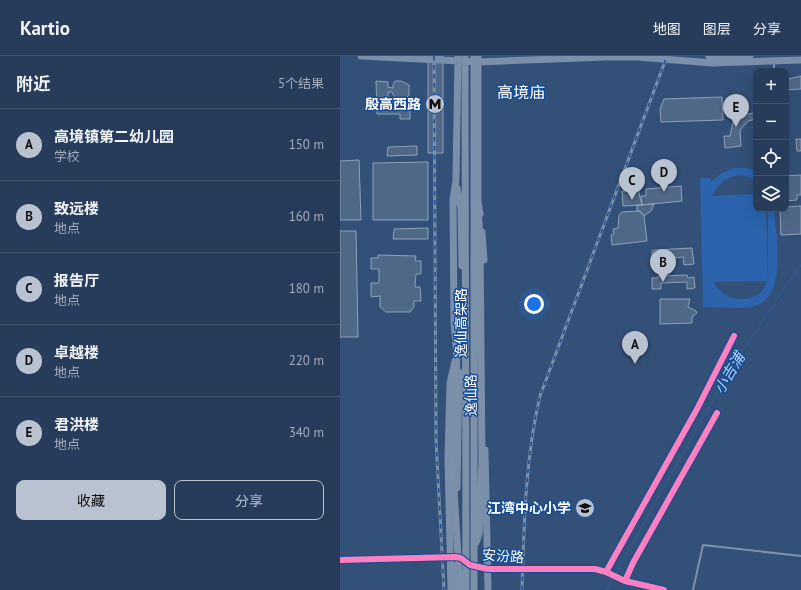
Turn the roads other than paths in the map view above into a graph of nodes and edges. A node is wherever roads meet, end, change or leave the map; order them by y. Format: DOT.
graph roads {
  1 [pos="361,56"];
  2 [pos="465,56"];
  3 [pos="709,56"];
  4 [pos="750,56"];
  5 [pos="458,58"];
  6 [pos="477,58"];
  7 [pos="801,60"];
  8 [pos="774,62"];
  9 [pos="774,68"];
  10 [pos="478,201"];
  11 [pos="734,336"];
  12 [pos="457,354"];
  13 [pos="475,432"];
  14 [pos="485,450"];
  15 [pos="474,551"];
  16 [pos="801,556"];
  17 [pos="452,557"];
  18 [pos="340,560"];
  19 [pos="475,566"];
  20 [pos="488,569"];
  21 [pos="606,572"];
  22 [pos="451,590"];
  23 [pos="456,590"];
  24 [pos="460,590"];
  25 [pos="466,590"];
  26 [pos="475,590"];
  27 [pos="488,590"];
  28 [pos="664,590"];
  29 [pos="693,590"];
  1 -- 5 [label="main road"];
  2 -- 25 [label="highway, 逸仙高架路"];
  3 -- 4 [label="main road"];
  5 -- 6 [label="main road"];
  5 -- 12 [label="main road, 逸仙路"];
  6 -- 8 [label="main road"];
  6 -- 10 [label="main road, 逸仙路"];
  6 -- 15 [label="highway, 逸仙高架路"];
  7 -- 8 [label="main road"];
  8 -- 9 [label="lane"];
  10 -- 13 [label="main road, 逸仙路"];
  10 -- 14 [label="main road, 逸仙路"];
  10 -- 15 [label="highway"];
  11 -- 21 [label="street"];
  12 -- 17 [label="main road, 逸仙路"];
  12 -- 24 [label="highway"];
  13 -- 14 [label="main road"];
  13 -- 19 [label="main road, 逸仙路"];
  14 -- 20 [label="main road, 逸仙路"];
  15 -- 26 [label="highway, 逸仙高架路"];
  16 -- 29 [label="lane"];
  17 -- 18 [label="street, 安汾路"];
  17 -- 19 [label="street, 安汾路"];
  17 -- 22 [label="main road, 逸仙路"];
  17 -- 23 [label="main road, 逸仙路"];
  19 -- 20 [label="street, 安汾路"];
  19 -- 26 [label="main road, 逸仙路"];
  20 -- 21 [label="street, 安汾路"];
  20 -- 27 [label="main road, 逸仙路"];
  21 -- 28 [label="street, 安汾路"];
}
